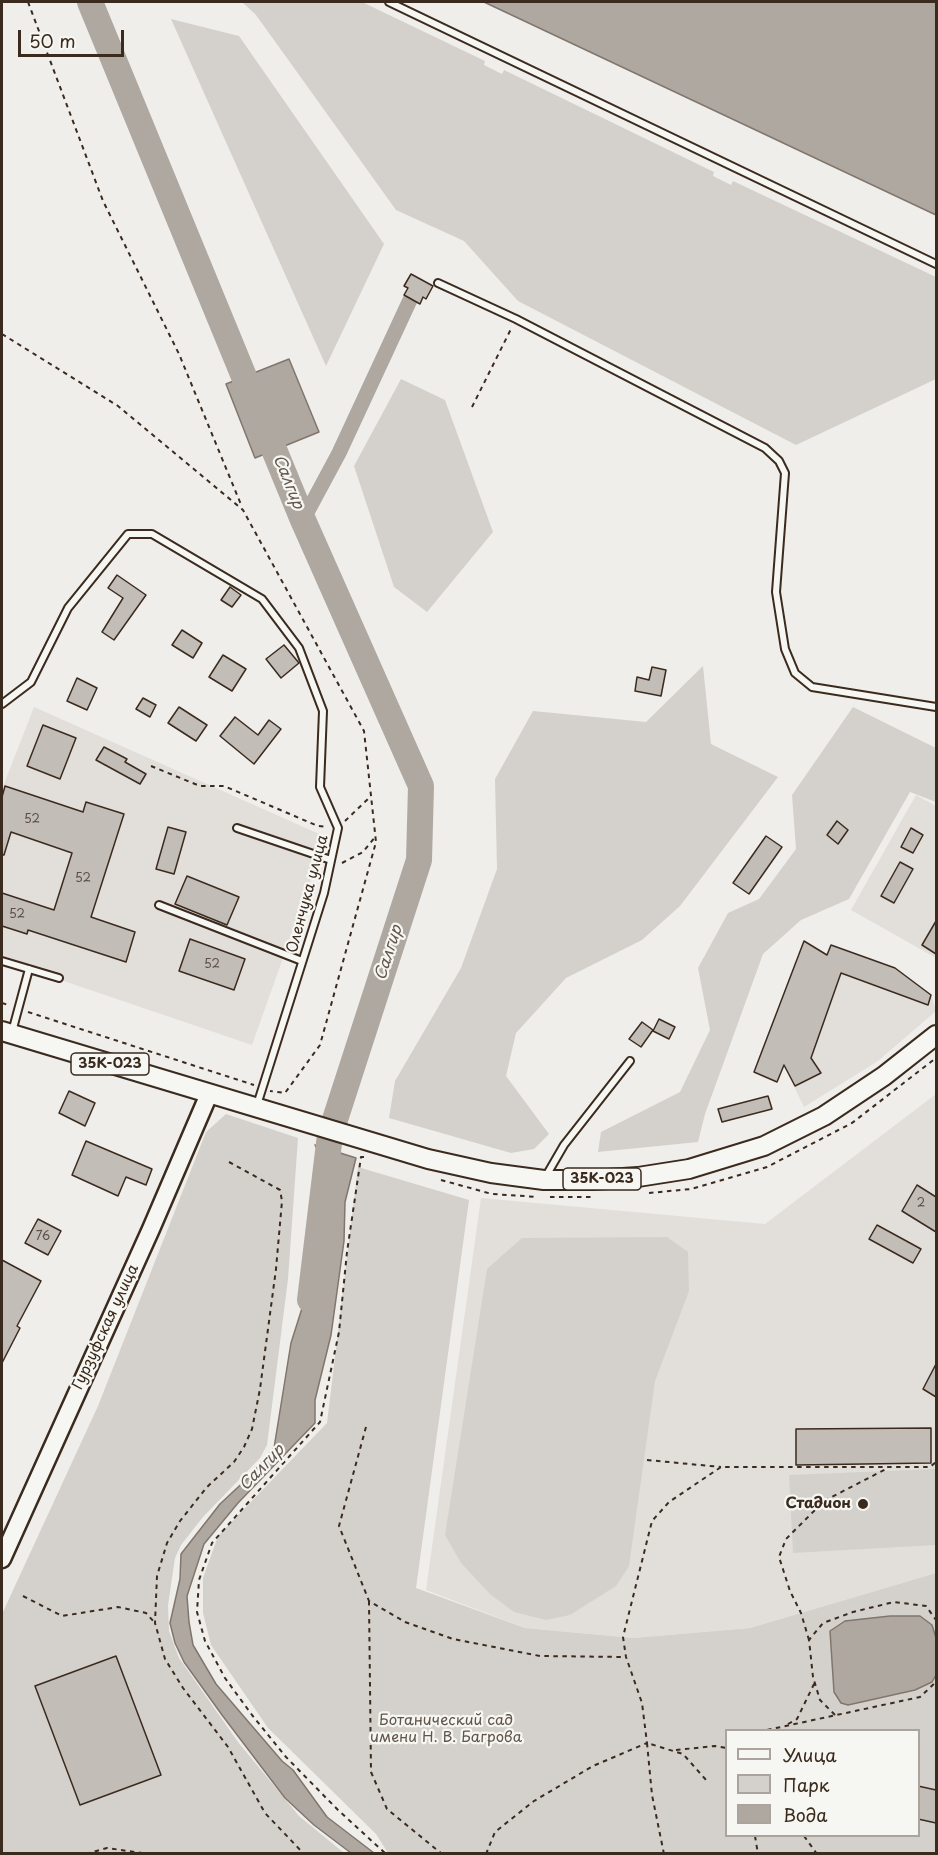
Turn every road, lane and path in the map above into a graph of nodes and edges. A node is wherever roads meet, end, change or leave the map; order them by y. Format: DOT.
graph roads {
  1 [pos="28,2"];
  2 [pos="389,2"];
  3 [pos="936,264"];
  4 [pos="438,283"];
  5 [pos="516,319"];
  6 [pos="2,334"];
  7 [pos="472,407"];
  8 [pos="243,510"];
  9 [pos="2,704"];
  10 [pos="936,707"];
  11 [pos="151,765"];
  12 [pos="371,796"];
  13 [pos="237,828"];
  14 [pos="338,828"];
  15 [pos="376,836"];
  16 [pos="331,860"];
  17 [pos="159,905"];
  18 [pos="2,961"];
  19 [pos="302,961"];
  20 [pos="29,969"];
  21 [pos="59,978"];
  22 [pos="2,1003"];
  23 [pos="18,1008"];
  24 [pos="6,1032"];
  25 [pos="936,1035"];
  26 [pos="936,1058"];
  27 [pos="630,1061"];
  28 [pos="262,1088"];
  29 [pos="209,1094"];
  30 [pos="256,1108"];
  31 [pos="372,1152"];
  32 [pos="229,1162"];
  33 [pos="438,1179"];
  34 [pos="544,1180"];
  35 [pos="646,1193"];
  36 [pos="601,1197"];
  37 [pos="366,1427"];
  38 [pos="647,1460"];
  39 [pos="936,1462"];
  40 [pos="721,1467"];
  41 [pos="890,1467"];
  42 [pos="2,1559"];
  43 [pos="23,1596"];
  44 [pos="369,1601"];
  45 [pos="936,1620"];
  46 [pos="155,1623"];
  47 [pos="809,1640"];
  48 [pos="626,1658"];
  49 [pos="815,1682"];
  50 [pos="936,1682"];
  51 [pos="835,1715"];
  52 [pos="784,1726"];
  53 [pos="774,1729"];
  54 [pos="647,1743"];
  55 [pos="725,1748"];
  56 [pos="673,1750"];
  57 [pos="707,1781"];
  58 [pos="755,1837"];
  59 [pos="805,1837"];
  60 [pos="86,1854"];
  61 [pos="149,1854"];
  62 [pos="304,1854"];
  63 [pos="386,1854"];
  64 [pos="442,1854"];
  65 [pos="486,1854"];
  66 [pos="664,1854"];
  67 [pos="759,1854"];
  68 [pos="817,1854"];
  1 -- 8 [label="path"];
  2 -- 3 [label="lane"];
  4 -- 5 [label="lane"];
  5 -- 7 [label="path"];
  5 -- 10 [label="lane"];
  6 -- 8 [label="path"];
  8 -- 12 [label="path"];
  9 -- 14 [label="lane, Оленчука улица"];
  11 -- 14 [label="path"];
  12 -- 14 [label="path"];
  12 -- 15 [label="path"];
  13 -- 16 [label="lane"];
  14 -- 16 [label="lane, Оленчука улица"];
  15 -- 16 [label="path"];
  15 -- 28 [label="path"];
  16 -- 19 [label="lane, Оленчука улица"];
  17 -- 19 [label="lane"];
  18 -- 20 [label="lane"];
  19 -- 28 [label="lane, Оленчука улица"];
  20 -- 21 [label="lane"];
  20 -- 23 [label="lane"];
  22 -- 23 [label="path"];
  23 -- 24 [label="lane"];
  23 -- 28 [label="path"];
  24 -- 29 [label="main road, 35К-023"];
  25 -- 34 [label="main road, 35К-023"];
  26 -- 35 [label="path"];
  27 -- 34 [label="lane"];
  28 -- 30 [label="lane, Оленчука улица"];
  29 -- 30 [label="main road, 35К-023"];
  29 -- 42 [label="main road, Гурзуфская улица"];
  30 -- 31 [label="main road, 35К-023"];
  31 -- 34 [label="main road, 35К-023"];
  31 -- 63 [label="path"];
  32 -- 46 [label="path"];
  33 -- 36 [label="path"];
  37 -- 44 [label="path"];
  38 -- 40 [label="path"];
  39 -- 41 [label="path"];
  40 -- 41 [label="path"];
  40 -- 48 [label="path"];
  41 -- 47 [label="path"];
  43 -- 46 [label="path"];
  44 -- 48 [label="path"];
  44 -- 64 [label="path"];
  45 -- 47 [label="path"];
  46 -- 62 [label="path"];
  47 -- 49 [label="path"];
  48 -- 54 [label="path"];
  49 -- 51 [label="path"];
  49 -- 52 [label="path"];
  50 -- 51 [label="path"];
  51 -- 52 [label="path"];
  52 -- 53 [label="path"];
  54 -- 56 [label="path"];
  54 -- 65 [label="path"];
  54 -- 66 [label="path"];
  55 -- 56 [label="path"];
  56 -- 57 [label="path"];
  58 -- 67 [label="path"];
  59 -- 68 [label="path"];
  60 -- 61 [label="path"];
}
